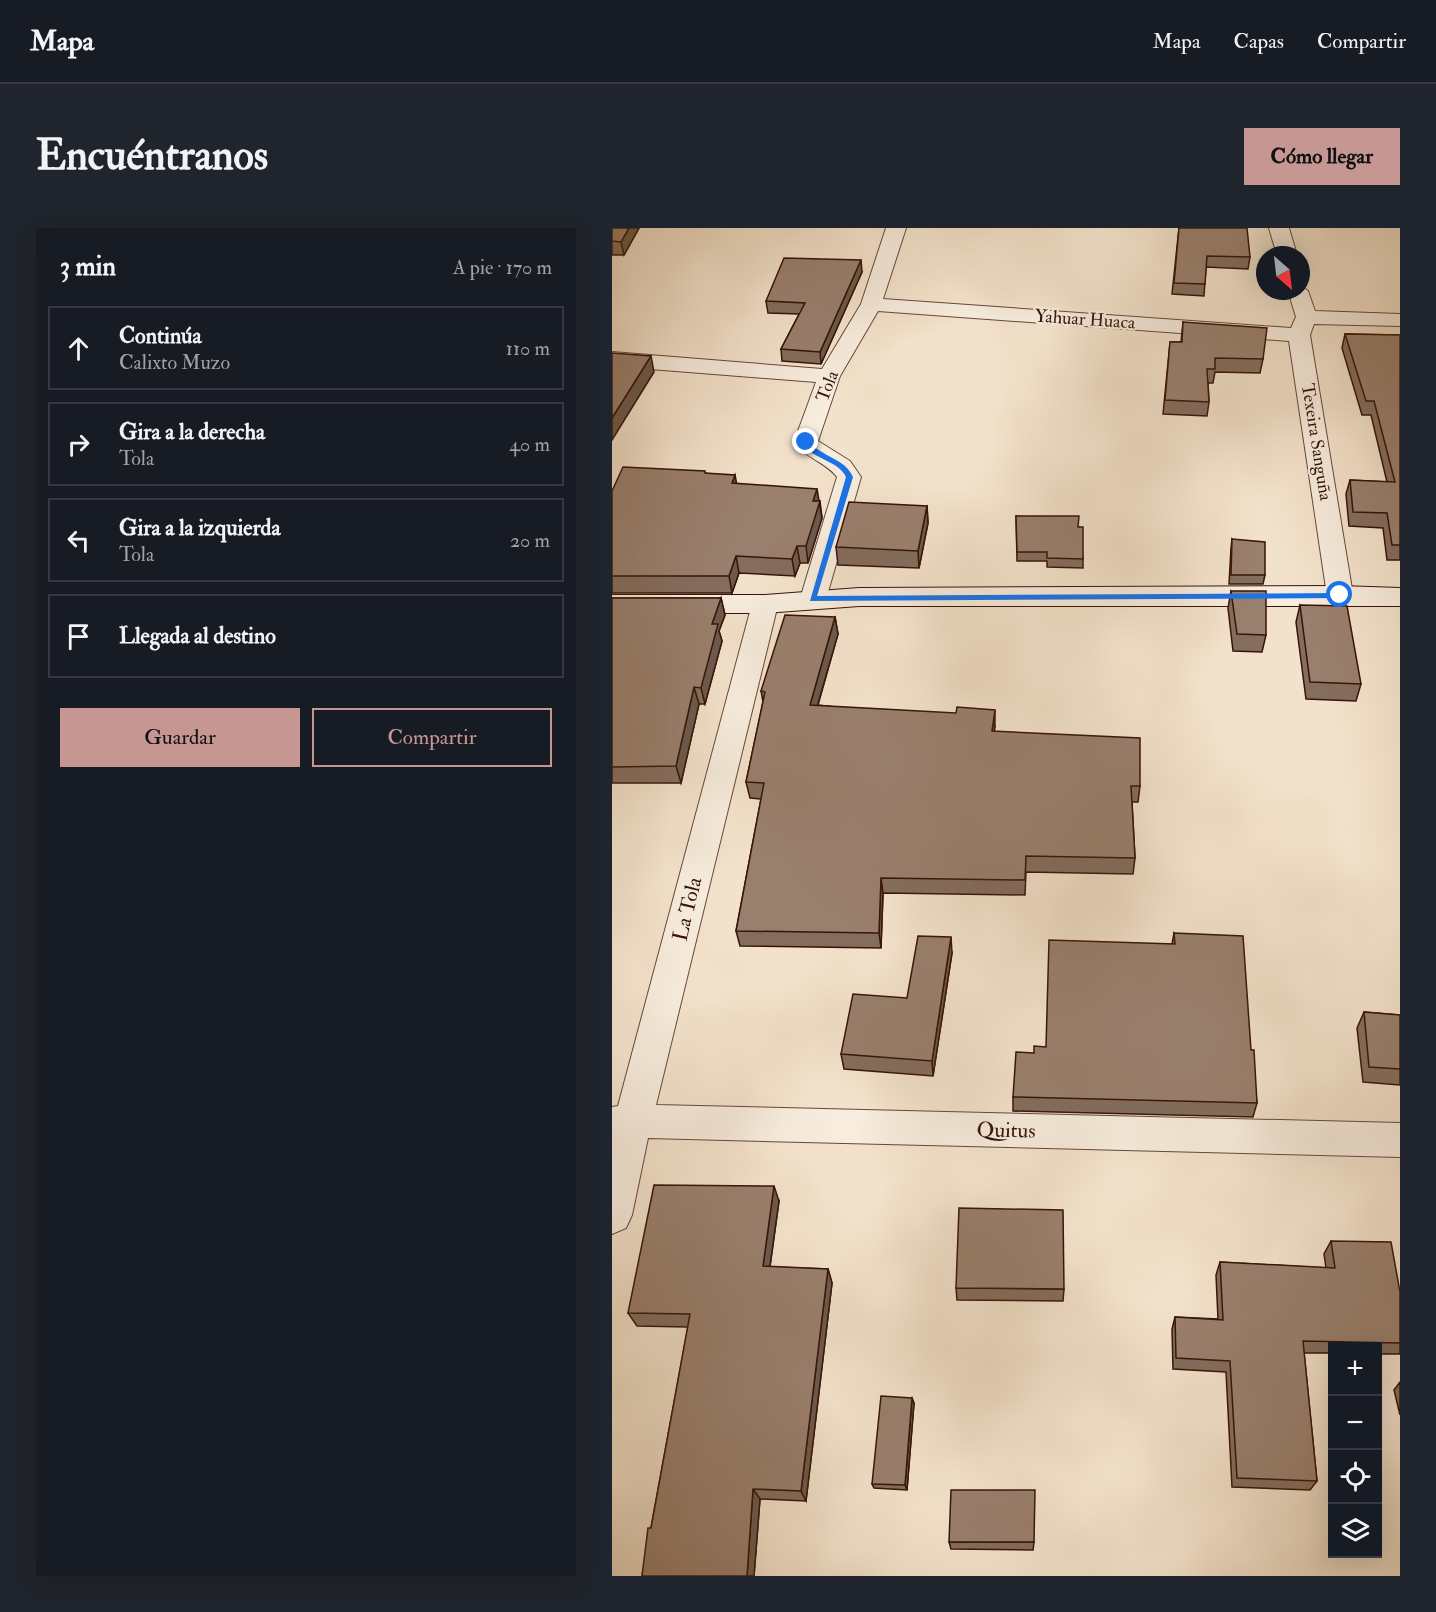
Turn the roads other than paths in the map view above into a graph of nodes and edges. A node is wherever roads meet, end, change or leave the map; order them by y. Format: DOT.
graph roads {
  1 [pos="896,228"];
  2 [pos="1279,228"];
  3 [pos="1284,246"];
  4 [pos="1299,300"];
  5 [pos="871,304"];
  6 [pos="1400,320"];
  7 [pos="1302,326"];
  8 [pos="612,359"];
  9 [pos="829,376"];
  10 [pos="1340,595"];
  11 [pos="1400,597"];
  12 [pos="813,599"];
  13 [pos="612,604"];
  14 [pos="765,604"];
  15 [pos="622,1123"];
  16 [pos="1400,1140"];
  17 [pos="612,1215"];
  1 -- 5 [label="street, Tola"];
  2 -- 3 [label="street"];
  4 -- 7 [label="street, Texeira Sanguña"];
  5 -- 7 [label="street, Yahuar Huaca"];
  5 -- 9 [label="street, Tola"];
  6 -- 7 [label="street, Yahuar Huaca"];
  7 -- 10 [label="street, Texeira Sanguña"];
  8 -- 9 [label="street"];
  9 -- 12 [label="street, Tola"];
  10 -- 11 [label="street"];
  10 -- 12 [label="street"];
  12 -- 14 [label="street"];
  13 -- 14 [label="street"];
  14 -- 15 [label="street, La Tola"];
  15 -- 16 [label="street, Quitus"];
  15 -- 17 [label="street, La Tola"];
}
